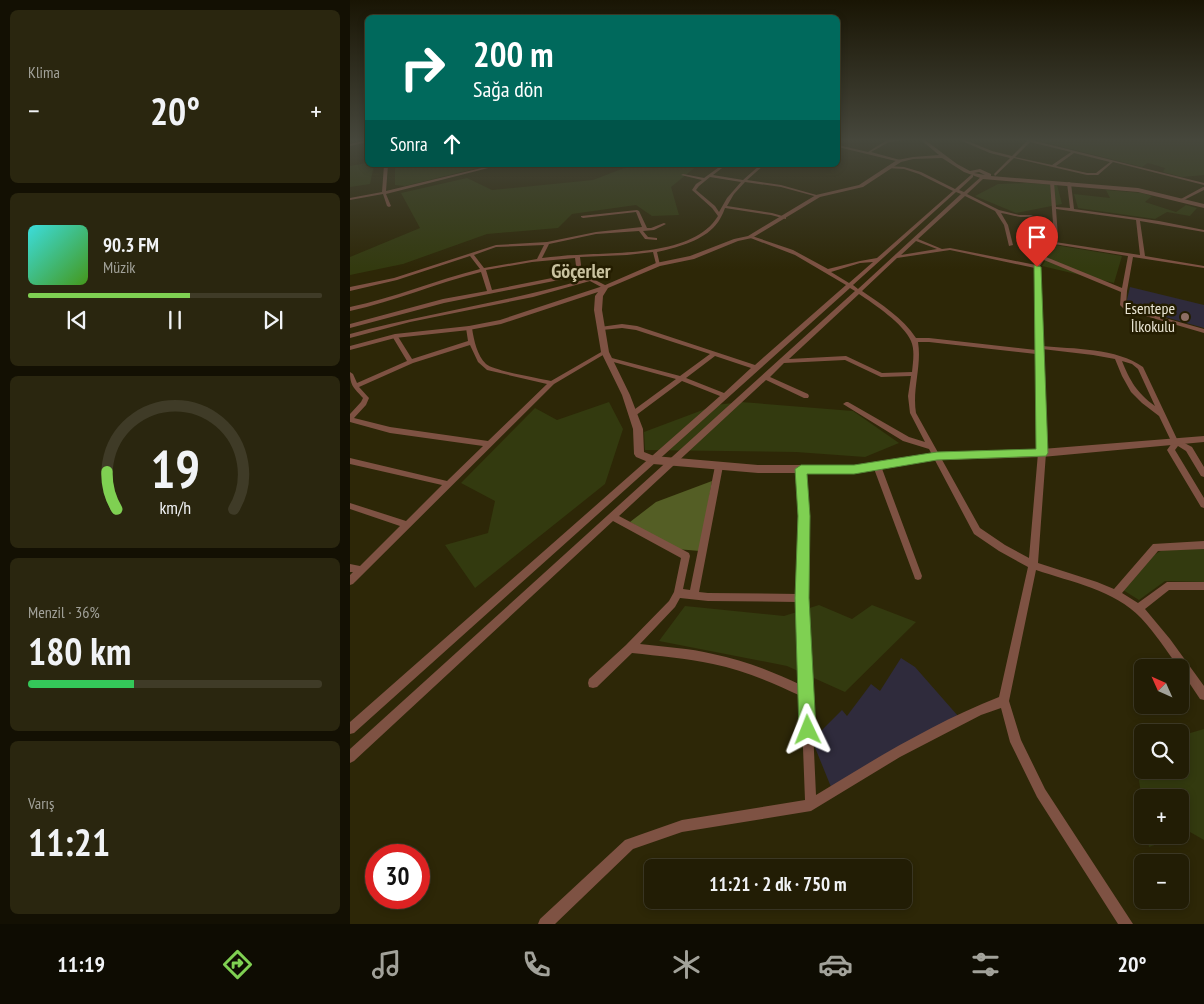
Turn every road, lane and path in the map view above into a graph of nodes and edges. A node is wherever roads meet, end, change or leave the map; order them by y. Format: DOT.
graph roads {
  1 [pos="385,183"];
  2 [pos="424,183"];
  3 [pos="700,183"];
  4 [pos="741,183"];
  5 [pos="759,183"];
  6 [pos="865,183"];
  7 [pos="940,183"];
  8 [pos="963,183"];
  9 [pos="979,183"];
  10 [pos="1052,183"];
  11 [pos="1068,183"];
  12 [pos="1084,185"];
  13 [pos="1204,186"];
  14 [pos="956,191"];
  15 [pos="384,193"];
  16 [pos="964,195"];
  17 [pos="818,196"];
  18 [pos="350,199"];
  19 [pos="1182,200"];
  20 [pos="390,206"];
  21 [pos="1204,206"];
  22 [pos="725,207"];
  23 [pos="1055,208"];
  24 [pos="1072,210"];
  25 [pos="999,211"];
  26 [pos="720,216"];
  27 [pos="1031,216"];
  28 [pos="584,217"];
  29 [pos="784,218"];
  30 [pos="1138,218"];
  31 [pos="664,224"];
  32 [pos="638,231"];
  33 [pos="1204,231"];
  34 [pos="750,237"];
  35 [pos="915,238"];
  36 [pos="655,239"];
  37 [pos="547,243"];
  38 [pos="1053,243"];
  39 [pos="1011,245"];
  40 [pos="942,249"];
  41 [pos="655,252"];
  42 [pos="472,255"];
  43 [pos="577,256"];
  44 [pos="1131,256"];
  45 [pos="895,257"];
  46 [pos="1042,257"];
  47 [pos="1143,258"];
  48 [pos="879,259"];
  49 [pos="538,261"];
  50 [pos="658,264"];
  51 [pos="1037,267"];
  52 [pos="1204,268"];
  53 [pos="483,270"];
  54 [pos="828,270"];
  55 [pos="580,274"];
  56 [pos="593,279"];
  57 [pos="605,286"];
  58 [pos="350,289"];
  59 [pos="562,289"];
  60 [pos="853,289"];
  61 [pos="490,291"];
  62 [pos="1124,291"];
  63 [pos="569,299"];
  64 [pos="350,309"];
  65 [pos="350,326"];
  66 [pos="469,328"];
  67 [pos="602,328"];
  68 [pos="1204,331"];
  69 [pos="350,336"];
  70 [pos="395,336"];
  71 [pos="914,340"];
  72 [pos="471,342"];
  73 [pos="350,348"];
  74 [pos="1039,349"];
  75 [pos="714,354"];
  76 [pos="606,356"];
  77 [pos="1118,357"];
  78 [pos="782,361"];
  79 [pos="411,362"];
  80 [pos="757,368"];
  81 [pos="350,374"];
  82 [pos="915,374"];
  83 [pos="765,377"];
  84 [pos="681,378"];
  85 [pos="552,383"];
  86 [pos="355,386"];
  87 [pos="726,396"];
  88 [pos="806,396"];
  89 [pos="846,404"];
  90 [pos="633,414"];
  91 [pos="1162,415"];
  92 [pos="350,419"];
  93 [pos="1204,439"];
  94 [pos="1175,442"];
  95 [pos="489,444"];
  96 [pos="932,447"];
  97 [pos="1042,453"];
  98 [pos="937,456"];
  99 [pos="654,460"];
  100 [pos="350,461"];
  101 [pos="674,462"];
  102 [pos="719,466"];
  103 [pos="877,466"];
  104 [pos="801,469"];
  105 [pos="1204,474"];
  106 [pos="449,484"];
  107 [pos="1204,505"];
  108 [pos="350,506"];
  109 [pos="613,517"];
  110 [pos="407,525"];
  111 [pos="1204,545"];
  112 [pos="1033,564"];
  113 [pos="350,568"];
  114 [pos="361,570"];
  115 [pos="918,576"];
  116 [pos="350,580"];
  117 [pos="1204,586"];
  118 [pos="678,593"];
  119 [pos="1115,594"];
  120 [pos="694,595"];
  121 [pos="802,598"];
  122 [pos="1137,609"];
  123 [pos="630,648"];
  124 [pos="593,683"];
  125 [pos="806,693"];
  126 [pos="1204,695"];
  127 [pos="1004,702"];
  128 [pos="350,729"];
  129 [pos="350,757"];
  130 [pos="811,805"];
  131 [pos="545,924"];
  132 [pos="1126,924"];
  1 -- 15 [label="street"];
  2 -- 15 [label="street"];
  3 -- 26 [label="street"];
  4 -- 22 [label="street"];
  5 -- 17 [label="street"];
  6 -- 17 [label="street"];
  7 -- 14 [label="street"];
  8 -- 14 [label="street"];
  9 -- 16 [label="street"];
  10 -- 23 [label="street"];
  11 -- 12 [label="street"];
  11 -- 24 [label="street"];
  12 -- 19 [label="street"];
  13 -- 19 [label="street"];
  14 -- 16 [label="street"];
  14 -- 48 [label="street"];
  15 -- 18 [label="street"];
  15 -- 20 [label="street"];
  16 -- 25 [label="street"];
  16 -- 35 [label="street"];
  17 -- 29 [label="street"];
  19 -- 21 [label="street"];
  22 -- 26 [label="street"];
  22 -- 29 [label="street"];
  23 -- 24 [label="street"];
  23 -- 38 [label="street"];
  24 -- 30 [label="street"];
  25 -- 27 [label="street"];
  25 -- 39 [label="street"];
  26 -- 41 [label="street"];
  28 -- 32 [label="street"];
  29 -- 34 [label="street"];
  30 -- 33 [label="street"];
  30 -- 47 [label="street"];
  31 -- 32 [label="street"];
  32 -- 36 [label="street"];
  32 -- 37 [label="street"];
  34 -- 50 [label="street"];
  34 -- 54 [label="street"];
  35 -- 40 [label="street"];
  35 -- 45 [label="street"];
  37 -- 42 [label="street"];
  37 -- 49 [label="street"];
  38 -- 44 [label="street"];
  38 -- 46 [label="street"];
  40 -- 45 [label="street"];
  40 -- 51 [label="street"];
  41 -- 43 [label="street"];
  41 -- 50 [label="street"];
  42 -- 53 [label="street"];
  42 -- 58 [label="street"];
  43 -- 49 [label="street"];
  43 -- 55 [label="street"];
  44 -- 47 [label="street"];
  44 -- 62 [label="street"];
  45 -- 48 [label="street"];
  45 -- 60 [label="street"];
  46 -- 51 [label="street"];
  46 -- 62 [label="street"];
  47 -- 52 [label="street"];
  48 -- 54 [label="street"];
  48 -- 60 [label="street"];
  49 -- 53 [label="street"];
  50 -- 57 [label="street"];
  51 -- 74 [label="street"];
  53 -- 61 [label="street"];
  53 -- 64 [label="street"];
  54 -- 60 [label="street"];
  55 -- 56 [label="street"];
  55 -- 61 [label="street"];
  56 -- 57 [label="street"];
  56 -- 59 [label="street"];
  57 -- 63 [label="street"];
  57 -- 67 [label="street"];
  59 -- 63 [label="street"];
  59 -- 69 [label="street"];
  60 -- 71 [label="street"];
  60 -- 78 [label="street"];
  60 -- 80 [label="street"];
  61 -- 65 [label="street"];
  62 -- 68 [label="street"];
  63 -- 66 [label="street"];
  66 -- 70 [label="street"];
  66 -- 72 [label="street"];
  67 -- 75 [label="street"];
  67 -- 76 [label="street"];
  70 -- 73 [label="street"];
  70 -- 79 [label="street"];
  71 -- 74 [label="street"];
  71 -- 82 [label="street"];
  72 -- 79 [label="street"];
  72 -- 85 [label="street"];
  74 -- 77 [label="street"];
  74 -- 97 [label="street"];
  75 -- 80 [label="street"];
  75 -- 84 [label="street"];
  76 -- 84 [label="street"];
  76 -- 85 [label="street"];
  76 -- 90 [label="street"];
  77 -- 91 [label="street"];
  77 -- 91 [label="street"];
  78 -- 82 [label="street"];
  78 -- 83 [label="street"];
  79 -- 86 [label="street"];
  80 -- 87 [label="street"];
  81 -- 86 [label="street"];
  82 -- 96 [label="street"];
  83 -- 88 [label="street"];
  83 -- 101 [label="street"];
  84 -- 87 [label="street"];
  84 -- 90 [label="street"];
  85 -- 95 [label="street"];
  86 -- 92 [label="street"];
  87 -- 99 [label="street"];
  89 -- 96 [label="street"];
  90 -- 99 [label="street"];
  91 -- 94 [label="street"];
  92 -- 95 [label="street"];
  93 -- 94 [label="street"];
  94 -- 97 [label="street"];
  94 -- 105 [label="street"];
  94 -- 107 [label="street"];
  95 -- 106 [label="street"];
  96 -- 98 [label="street"];
  97 -- 98 [label="street"];
  97 -- 112 [label="street"];
  98 -- 103 [label="street"];
  98 -- 112 [label="street"];
  99 -- 101 [label="street"];
  99 -- 128 [label="street"];
  100 -- 106 [label="street"];
  101 -- 102 [label="street"];
  101 -- 109 [label="street"];
  102 -- 104 [label="street"];
  102 -- 120 [label="street"];
  103 -- 104 [label="street"];
  103 -- 115 [label="street"];
  104 -- 121 [label="street"];
  106 -- 110 [label="street"];
  108 -- 110 [label="street"];
  109 -- 118 [label="street"];
  109 -- 129 [label="street"];
  110 -- 114 [label="street"];
  111 -- 119 [label="street"];
  112 -- 119 [label="street"];
  112 -- 127 [label="street"];
  113 -- 114 [label="street"];
  114 -- 116 [label="street"];
  117 -- 122 [label="street"];
  118 -- 120 [label="street"];
  118 -- 123 [label="street"];
  119 -- 122 [label="street"];
  120 -- 121 [label="street"];
  121 -- 125 [label="street"];
  122 -- 126 [label="street"];
  123 -- 124 [label="street"];
  123 -- 125 [label="street"];
  125 -- 130 [label="street"];
  127 -- 130 [label="street"];
  127 -- 132 [label="street"];
  130 -- 131 [label="street"];
}
